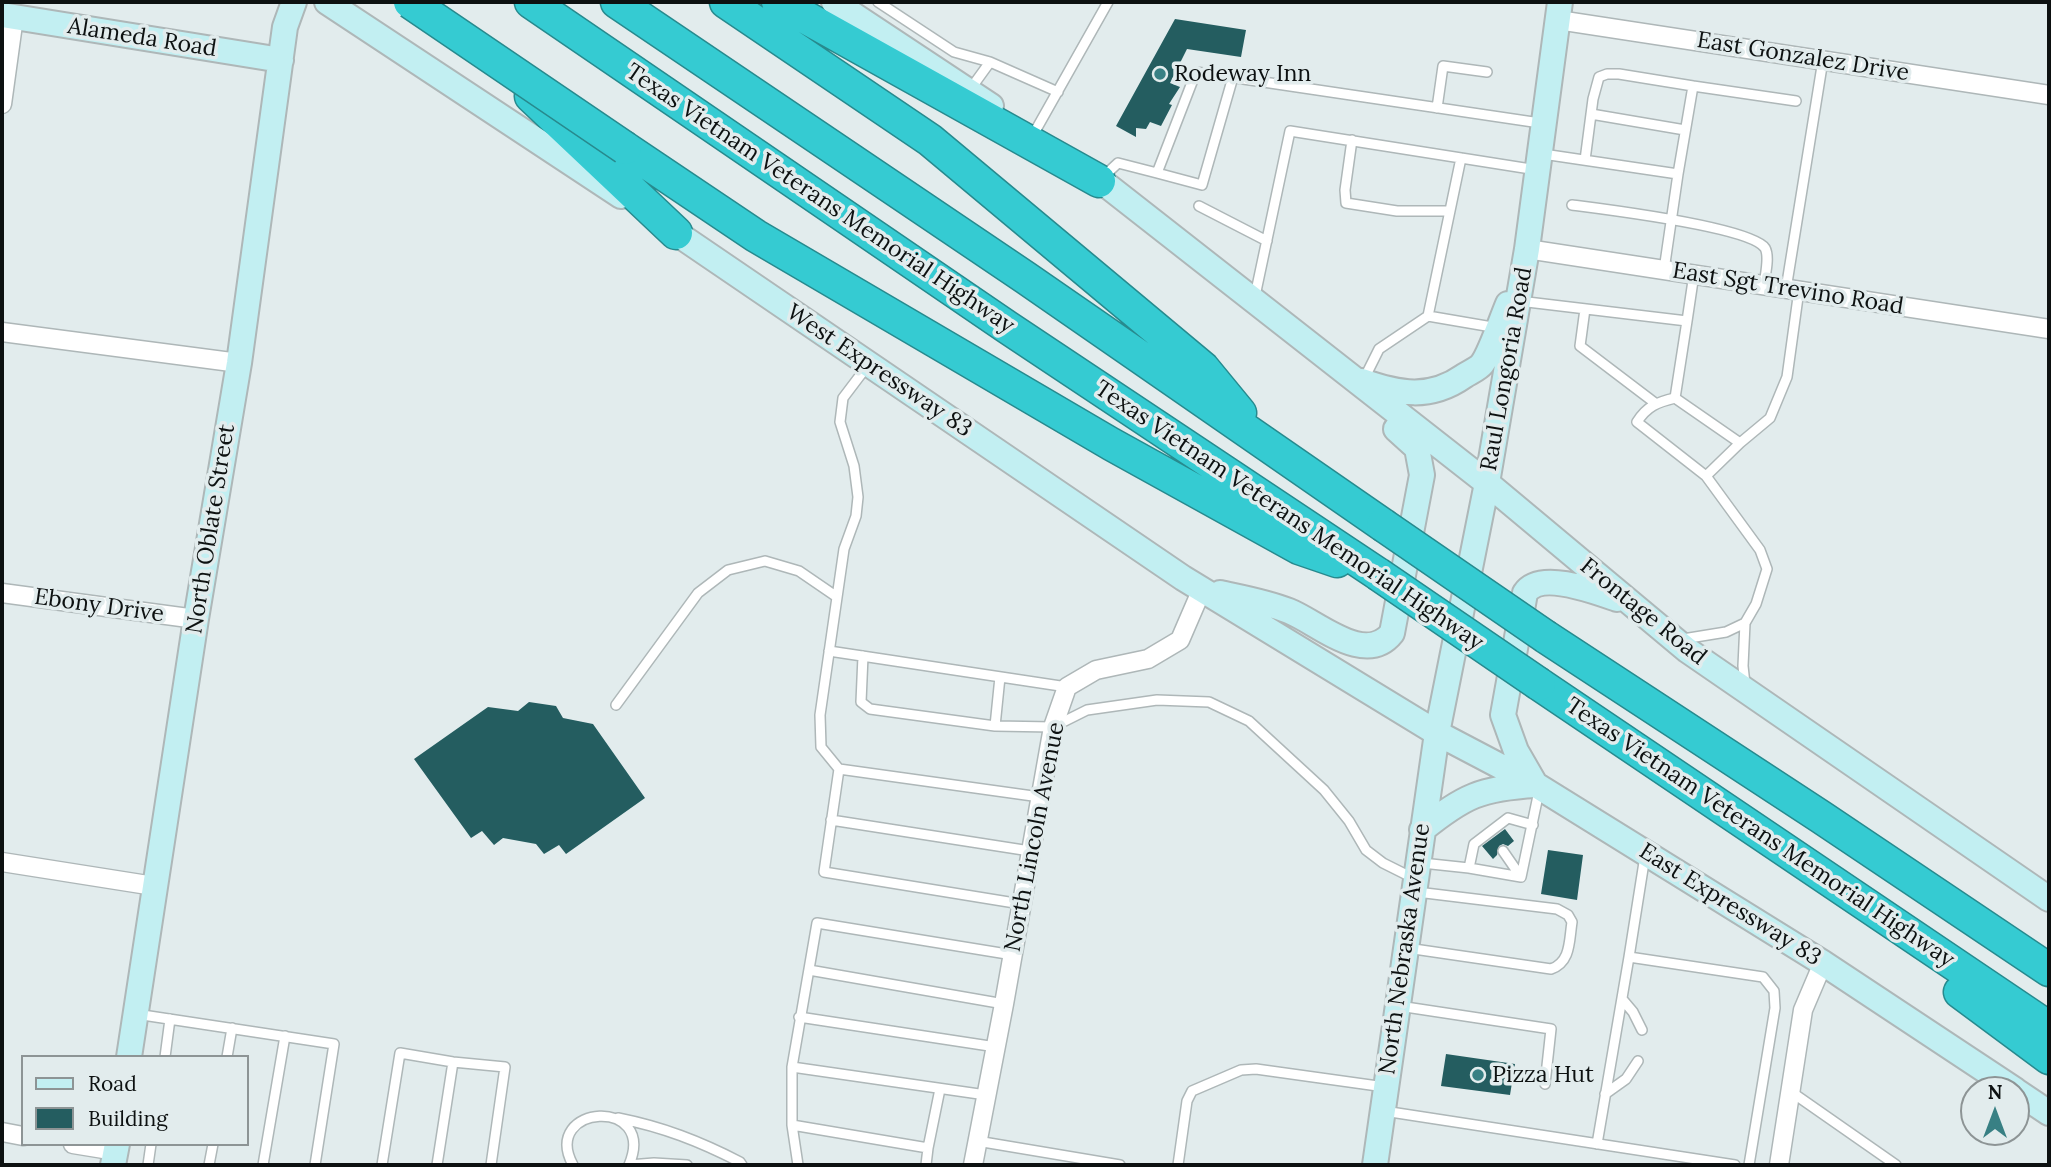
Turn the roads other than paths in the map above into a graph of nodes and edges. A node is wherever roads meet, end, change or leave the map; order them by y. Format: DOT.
graph roads {
  1 [pos="294,2"];
  2 [pos="327,2"];
  3 [pos="410,2"];
  4 [pos="430,2"];
  5 [pos="531,2"];
  6 [pos="617,2"];
  7 [pos="726,2"];
  8 [pos="778,2"];
  9 [pos="878,2"];
  10 [pos="1108,2"];
  11 [pos="842,4"];
  12 [pos="1559,11"];
  13 [pos="8,16"];
  14 [pos="281,60"];
  15 [pos="1823,60"];
  16 [pos="990,62"];
  17 [pos="1487,72"];
  18 [pos="1233,77"];
  19 [pos="1693,86"];
  20 [pos="969,91"];
  21 [pos="1058,92"];
  22 [pos="2049,95"];
  23 [pos="1796,101"];
  24 [pos="2,104"];
  25 [pos="1437,108"];
  26 [pos="1591,114"];
  27 [pos="1546,124"];
  28 [pos="1685,130"];
  29 [pos="1033,135"];
  30 [pos="1352,141"];
  31 [pos="1461,158"];
  32 [pos="1585,160"];
  33 [pos="1540,162"];
  34 [pos="1157,173"];
  35 [pos="1678,174"];
  36 [pos="1099,180"];
  37 [pos="1572,205"];
  38 [pos="1199,206"];
  39 [pos="1450,211"];
  40 [pos="1671,219"];
  41 [pos="676,233"];
  42 [pos="1266,241"];
  43 [pos="1526,257"];
  44 [pos="1664,270"];
  45 [pos="1694,274"];
  46 [pos="1764,285"];
  47 [pos="1792,290"];
  48 [pos="1518,301"];
  49 [pos="1254,302"];
  50 [pos="1585,309"];
  51 [pos="1428,316"];
  52 [pos="1687,321"];
  53 [pos="1498,327"];
  54 [pos="2049,329"];
  55 [pos="2,332"];
  56 [pos="239,363"];
  57 [pos="869,364"];
  58 [pos="1355,378"];
  59 [pos="1675,398"];
  60 [pos="1655,403"];
  61 [pos="1740,443"];
  62 [pos="1266,444"];
  63 [pos="1706,476"];
  64 [pos="1487,483"];
  65 [pos="1378,574"];
  66 [pos="1202,589"];
  67 [pos="2,593"];
  68 [pos="837,597"];
  69 [pos="1634,606"];
  70 [pos="196,619"];
  71 [pos="1745,623"];
  72 [pos="1676,641"];
  73 [pos="829,651"];
  74 [pos="863,656"];
  75 [pos="1000,677"];
  76 [pos="1067,687"];
  77 [pos="1746,691"];
  78 [pos="616,705"];
  79 [pos="995,726"];
  80 [pos="1052,727"];
  81 [pos="1437,733"];
  82 [pos="1651,761"];
  83 [pos="839,769"];
  84 [pos="1538,786"];
  85 [pos="1040,796"];
  86 [pos="1821,817"];
  87 [pos="831,820"];
  88 [pos="1532,825"];
  89 [pos="1422,830"];
  90 [pos="1030,850"];
  91 [pos="1503,850"];
  92 [pos="1646,853"];
  93 [pos="2,862"];
  94 [pos="1469,868"];
  95 [pos="1521,877"];
  96 [pos="1414,878"];
  97 [pos="154,886"];
  98 [pos="2049,899"];
  99 [pos="1021,904"];
  100 [pos="1405,947"];
  101 [pos="2049,949"];
  102 [pos="1013,955"];
  103 [pos="1629,957"];
  104 [pos="1824,963"];
  105 [pos="809,970"];
  106 [pos="2049,970"];
  107 [pos="1622,999"];
  108 [pos="1004,1004"];
  109 [pos="1397,1006"];
  110 [pos="136,1014"];
  111 [pos="799,1017"];
  112 [pos="170,1019"];
  113 [pos="232,1028"];
  114 [pos="2049,1028"];
  115 [pos="1642,1030"];
  116 [pos="285,1036"];
  117 [pos="996,1047"];
  118 [pos="129,1055"];
  119 [pos="164,1055"];
  120 [pos="227,1055"];
  121 [pos="2049,1058"];
  122 [pos="1638,1061"];
  123 [pos="453,1062"];
  124 [pos="792,1067"];
  125 [pos="1995,1076"];
  126 [pos="1545,1084"];
  127 [pos="940,1089"];
  128 [pos="1790,1091"];
  129 [pos="1605,1094"];
  130 [pos="986,1096"];
  131 [pos="1384,1099"];
  132 [pos="2030,1100"];
  133 [pos="2049,1113"];
  134 [pos="617,1118"];
  135 [pos="792,1125"];
  136 [pos="2,1132"];
  137 [pos="21,1136"];
  138 [pos="977,1141"];
  139 [pos="1597,1144"];
  140 [pos="81,1146"];
  141 [pos="151,1146"];
  142 [pos="213,1146"];
  143 [pos="928,1148"];
  144 [pos="568,1152"];
  145 [pos="115,1154"];
  146 [pos="666,1164"];
  147 [pos="148,1165"];
  148 [pos="209,1165"];
  149 [pos="263,1165"];
  150 [pos="315,1165"];
  151 [pos="382,1165"];
  152 [pos="437,1165"];
  153 [pos="491,1165"];
  154 [pos="567,1165"];
  155 [pos="573,1165"];
  156 [pos="629,1165"];
  157 [pos="687,1165"];
  158 [pos="742,1165"];
  159 [pos="798,1165"];
  160 [pos="926,1165"];
  161 [pos="973,1165"];
  162 [pos="1120,1165"];
  163 [pos="1178,1165"];
  164 [pos="1375,1165"];
  165 [pos="1735,1165"];
  166 [pos="1749,1165"];
  167 [pos="1779,1165"];
  168 [pos="1896,1165"];
  1 -- 14 [label="main road, North Oblate Street"];
  2 -- 41 [label="main road, West Expressway 83"];
  3 -- 65 [label="highway, bridge"];
  4 -- 41 [label="highway"];
  5 -- 65 [label="highway, Texas Vietnam Veterans Memorial Highway"];
  6 -- 62 [label="highway, Texas Vietnam Veterans Memorial Highway"];
  7 -- 62 [label="highway"];
  8 -- 36 [label="highway"];
  9 -- 16 [label="lane"];
  10 -- 21 [label="lane"];
  11 -- 20 [label="main road"];
  12 -- 15 [label="street, East Gonzalez Drive"];
  12 -- 27 [label="main road, Raul Longoria Road"];
  13 -- 14 [label="main road, Alameda Road"];
  13 -- 24 [label="street"];
  14 -- 56 [label="main road, North Oblate Street"];
  15 -- 22 [label="street, East Gonzalez Drive"];
  15 -- 47 [label="lane"];
  16 -- 20 [label="lane"];
  16 -- 21 [label="lane"];
  17 -- 25 [label="lane"];
  18 -- 25 [label="lane"];
  18 -- 34 [label="lane"];
  18 -- 34 [label="lane"];
  19 -- 23 [label="lane"];
  19 -- 26 [label="lane"];
  19 -- 28 [label="lane"];
  20 -- 29 [label="main road"];
  21 -- 29 [label="lane"];
  25 -- 27 [label="lane"];
  26 -- 28 [label="lane"];
  26 -- 32 [label="lane"];
  27 -- 33 [label="main road, Raul Longoria Road"];
  28 -- 35 [label="lane"];
  29 -- 36 [label="main road"];
  30 -- 31 [label="lane"];
  30 -- 39 [label="lane"];
  30 -- 42 [label="lane"];
  31 -- 33 [label="lane"];
  31 -- 39 [label="lane"];
  32 -- 33 [label="lane"];
  32 -- 35 [label="lane"];
  33 -- 43 [label="main road, Raul Longoria Road"];
  34 -- 36 [label="lane"];
  35 -- 40 [label="lane"];
  36 -- 49 [label="main road"];
  37 -- 40 [label="lane"];
  38 -- 42 [label="lane"];
  39 -- 51 [label="lane"];
  40 -- 44 [label="lane"];
  40 -- 46 [label="lane"];
  41 -- 57 [label="main road, West Expressway 83"];
  42 -- 49 [label="lane"];
  43 -- 44 [label="street, East Sgt Trevino Road"];
  43 -- 48 [label="main road, Raul Longoria Road"];
  43 -- 53 [label="main road"];
  44 -- 45 [label="street, East Sgt Trevino Road"];
  45 -- 46 [label="street, East Sgt Trevino Road"];
  45 -- 52 [label="lane"];
  46 -- 47 [label="street, East Sgt Trevino Road"];
  47 -- 54 [label="street, East Sgt Trevino Road"];
  47 -- 61 [label="lane"];
  48 -- 50 [label="lane"];
  48 -- 64 [label="main road, Raul Longoria Road"];
  49 -- 58 [label="main road, Frontage Road"];
  50 -- 52 [label="lane"];
  50 -- 60 [label="lane"];
  51 -- 53 [label="lane"];
  51 -- 58 [label="lane"];
  52 -- 59 [label="lane"];
  53 -- 58 [label="main road"];
  55 -- 56 [label="street"];
  56 -- 70 [label="main road, North Oblate Street"];
  57 -- 66 [label="main road, West Expressway 83"];
  57 -- 68 [label="lane"];
  58 -- 64 [label="main road, Frontage Road"];
  58 -- 66 [label="main road"];
  59 -- 60 [label="lane"];
  59 -- 61 [label="lane"];
  60 -- 63 [label="lane"];
  61 -- 63 [label="lane"];
  62 -- 86 [label="highway, Texas Vietnam Veterans Memorial Highway, bridge"];
  63 -- 71 [label="lane"];
  64 -- 69 [label="main road, Frontage Road"];
  64 -- 81 [label="main road, Raul Longoria Road"];
  65 -- 82 [label="highway, Texas Vietnam Veterans Memorial Highway, bridge"];
  66 -- 76 [label="street"];
  66 -- 81 [label="main road, West Expressway 83"];
  67 -- 70 [label="street, Ebony Drive"];
  68 -- 73 [label="lane"];
  68 -- 78 [label="lane"];
  69 -- 72 [label="main road, Frontage Road"];
  69 -- 84 [label="main road"];
  70 -- 97 [label="main road, North Oblate Street"];
  71 -- 72 [label="lane"];
  71 -- 77 [label="lane"];
  72 -- 77 [label="main road, Frontage Road"];
  73 -- 74 [label="lane"];
  73 -- 83 [label="lane"];
  74 -- 75 [label="lane"];
  74 -- 79 [label="lane"];
  75 -- 76 [label="lane"];
  75 -- 79 [label="lane"];
  76 -- 80 [label="street, North Lincoln Avenue"];
  77 -- 98 [label="main road, Frontage Road"];
  79 -- 80 [label="lane"];
  80 -- 85 [label="street, North Lincoln Avenue"];
  80 -- 96 [label="lane"];
  81 -- 84 [label="main road, East Expressway 83"];
  81 -- 89 [label="main road, North Nebraska Avenue"];
  82 -- 114 [label="highway, Texas Vietnam Veterans Memorial Highway"];
  82 -- 121 [label="highway"];
  83 -- 85 [label="lane"];
  83 -- 87 [label="lane"];
  84 -- 88 [label="lane"];
  84 -- 89 [label="main road"];
  84 -- 92 [label="main road, East Expressway 83"];
  85 -- 90 [label="street, North Lincoln Avenue"];
  86 -- 101 [label="highway"];
  86 -- 106 [label="highway, Texas Vietnam Veterans Memorial Highway"];
  87 -- 90 [label="lane"];
  87 -- 99 [label="lane"];
  88 -- 94 [label="lane"];
  88 -- 95 [label="lane"];
  89 -- 96 [label="main road, North Nebraska Avenue"];
  90 -- 99 [label="street, North Lincoln Avenue"];
  91 -- 95 [label="lane"];
  92 -- 103 [label="lane"];
  92 -- 104 [label="main road, East Expressway 83"];
  93 -- 97 [label="street"];
  94 -- 95 [label="lane"];
  94 -- 96 [label="lane"];
  96 -- 100 [label="main road, North Nebraska Avenue"];
  96 -- 100 [label="lane"];
  97 -- 110 [label="main road, North Oblate Street"];
  99 -- 102 [label="street, North Lincoln Avenue"];
  100 -- 109 [label="main road, North Nebraska Avenue"];
  102 -- 105 [label="lane"];
  102 -- 108 [label="street, North Lincoln Avenue"];
  103 -- 107 [label="lane"];
  103 -- 166 [label="lane"];
  104 -- 125 [label="main road, East Expressway 83"];
  104 -- 128 [label="street"];
  105 -- 108 [label="lane"];
  105 -- 111 [label="lane"];
  107 -- 115 [label="lane"];
  107 -- 129 [label="lane"];
  108 -- 117 [label="street, North Lincoln Avenue"];
  109 -- 126 [label="lane"];
  109 -- 131 [label="main road, North Nebraska Avenue"];
  110 -- 112 [label="lane"];
  110 -- 118 [label="main road, North Oblate Street"];
  111 -- 117 [label="lane"];
  111 -- 124 [label="lane"];
  112 -- 113 [label="lane"];
  112 -- 119 [label="lane"];
  113 -- 116 [label="lane"];
  113 -- 120 [label="lane"];
  116 -- 149 [label="lane"];
  116 -- 150 [label="lane"];
  117 -- 130 [label="street, North Lincoln Avenue"];
  122 -- 129 [label="lane"];
  123 -- 151 [label="lane"];
  123 -- 152 [label="lane"];
  123 -- 153 [label="lane"];
  124 -- 127 [label="lane"];
  124 -- 135 [label="lane"];
  127 -- 130 [label="lane"];
  127 -- 143 [label="lane"];
  128 -- 167 [label="street"];
  128 -- 168 [label="lane"];
  129 -- 139 [label="lane"];
  130 -- 138 [label="street, North Lincoln Avenue"];
  131 -- 139 [label="lane"];
  131 -- 163 [label="lane"];
  131 -- 164 [label="main road, North Nebraska Avenue"];
  132 -- 133 [label="main road, East Expressway 83"];
  134 -- 144 [label="lane"];
  134 -- 156 [label="lane"];
  134 -- 158 [label="lane"];
  135 -- 143 [label="lane"];
  135 -- 159 [label="lane"];
  136 -- 137 [label="street"];
  138 -- 161 [label="street, North Lincoln Avenue"];
  138 -- 162 [label="lane"];
  139 -- 165 [label="lane"];
  140 -- 145 [label="street"];
  141 -- 147 [label="lane"];
  142 -- 148 [label="lane"];
  143 -- 160 [label="lane"];
  144 -- 154 [label="lane"];
  144 -- 155 [label="lane"];
  146 -- 156 [label="lane"];
  146 -- 157 [label="lane"];
}
